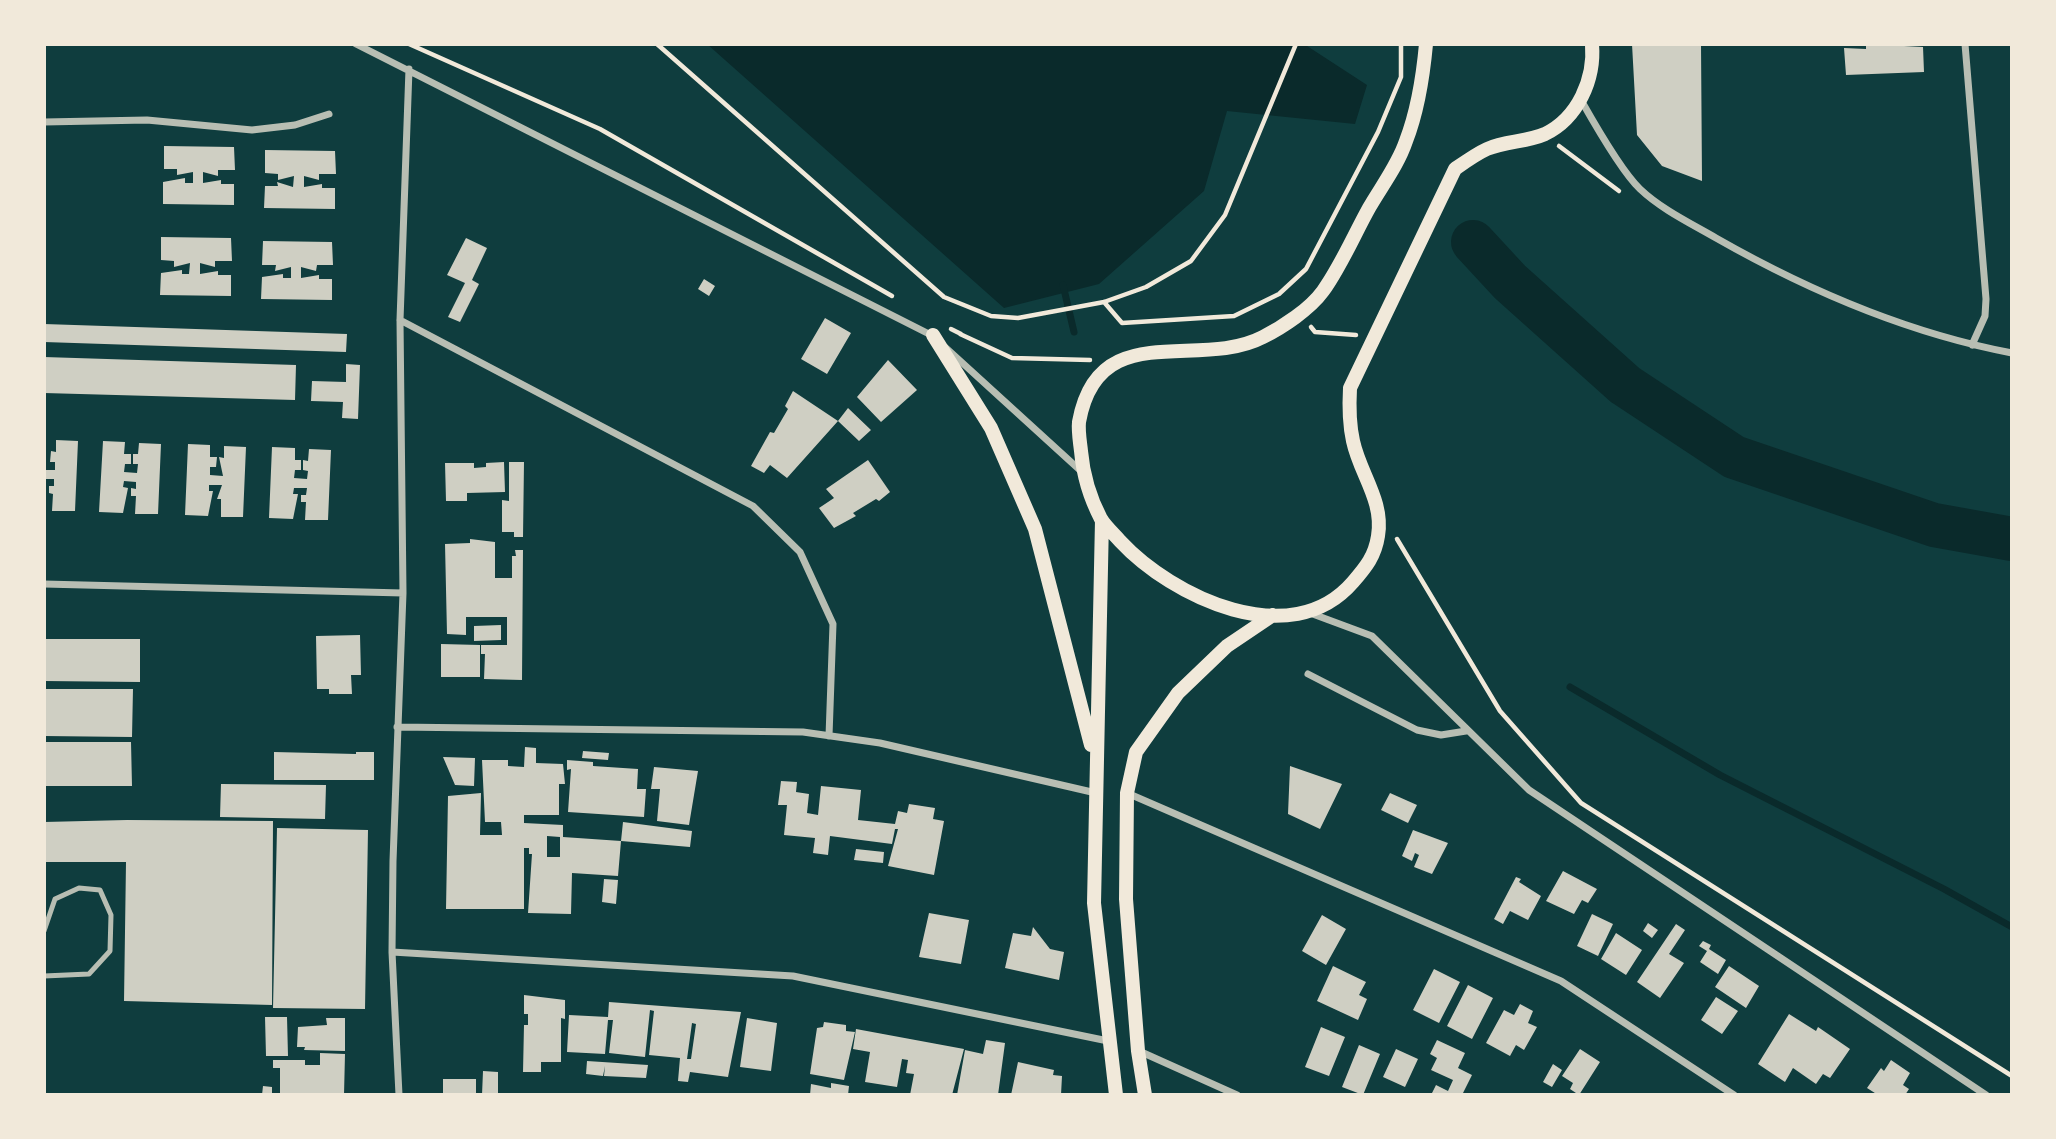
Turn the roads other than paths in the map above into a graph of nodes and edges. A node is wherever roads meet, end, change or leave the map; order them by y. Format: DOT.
graph roads {
  1 [pos="356,44"];
  2 [pos="1426,44"];
  3 [pos="1592,44"];
  4 [pos="1965,44"];
  5 [pos="409,69"];
  6 [pos="1581,99"];
  7 [pos="330,114"];
  8 [pos="44,122"];
  9 [pos="400,320"];
  10 [pos="933,335"];
  11 [pos="1972,345"];
  12 [pos="2012,353"];
  13 [pos="1083,472"];
  14 [pos="1102,520"];
  15 [pos="44,584"];
  16 [pos="403,593"];
  17 [pos="1306,611"];
  18 [pos="1273,615"];
  19 [pos="1308,674"];
  20 [pos="397,727"];
  21 [pos="1466,732"];
  22 [pos="829,736"];
  23 [pos="1096,762"];
  24 [pos="1096,793"];
  25 [pos="1127,793"];
  26 [pos="44,931"];
  27 [pos="393,953"];
  28 [pos="44,976"];
  29 [pos="1108,1041"];
  30 [pos="1138,1051"];
  31 [pos="399,1095"];
  32 [pos="1116,1095"];
  33 [pos="1145,1095"];
  34 [pos="1237,1095"];
  35 [pos="1734,1095"];
  36 [pos="1986,1095"];
  1 -- 5 [label="street"];
  2 -- 13 [label="main road"];
  3 -- 6 [label="main road"];
  4 -- 11 [label="street"];
  5 -- 9 [label="street"];
  5 -- 10 [label="street"];
  6 -- 11 [label="street"];
  6 -- 17 [label="main road"];
  7 -- 8 [label="street"];
  9 -- 16 [label="street"];
  9 -- 22 [label="street"];
  10 -- 13 [label="street"];
  10 -- 23 [label="main road"];
  11 -- 12 [label="street"];
  13 -- 14 [label="main road"];
  14 -- 18 [label="main road"];
  14 -- 23 [label="main road"];
  15 -- 16 [label="street"];
  16 -- 20 [label="street"];
  17 -- 18 [label="main road"];
  17 -- 21 [label="street"];
  18 -- 25 [label="main road"];
  19 -- 21 [label="street"];
  20 -- 22 [label="street"];
  20 -- 27 [label="street"];
  21 -- 36 [label="street"];
  22 -- 24 [label="street"];
  23 -- 24 [label="main road"];
  24 -- 29 [label="main road"];
  25 -- 30 [label="main road"];
  25 -- 35 [label="street"];
  26 -- 28 [label="lane"];
  27 -- 29 [label="street"];
  27 -- 31 [label="street"];
  29 -- 32 [label="main road"];
  30 -- 33 [label="main road"];
  30 -- 34 [label="street"];
}
